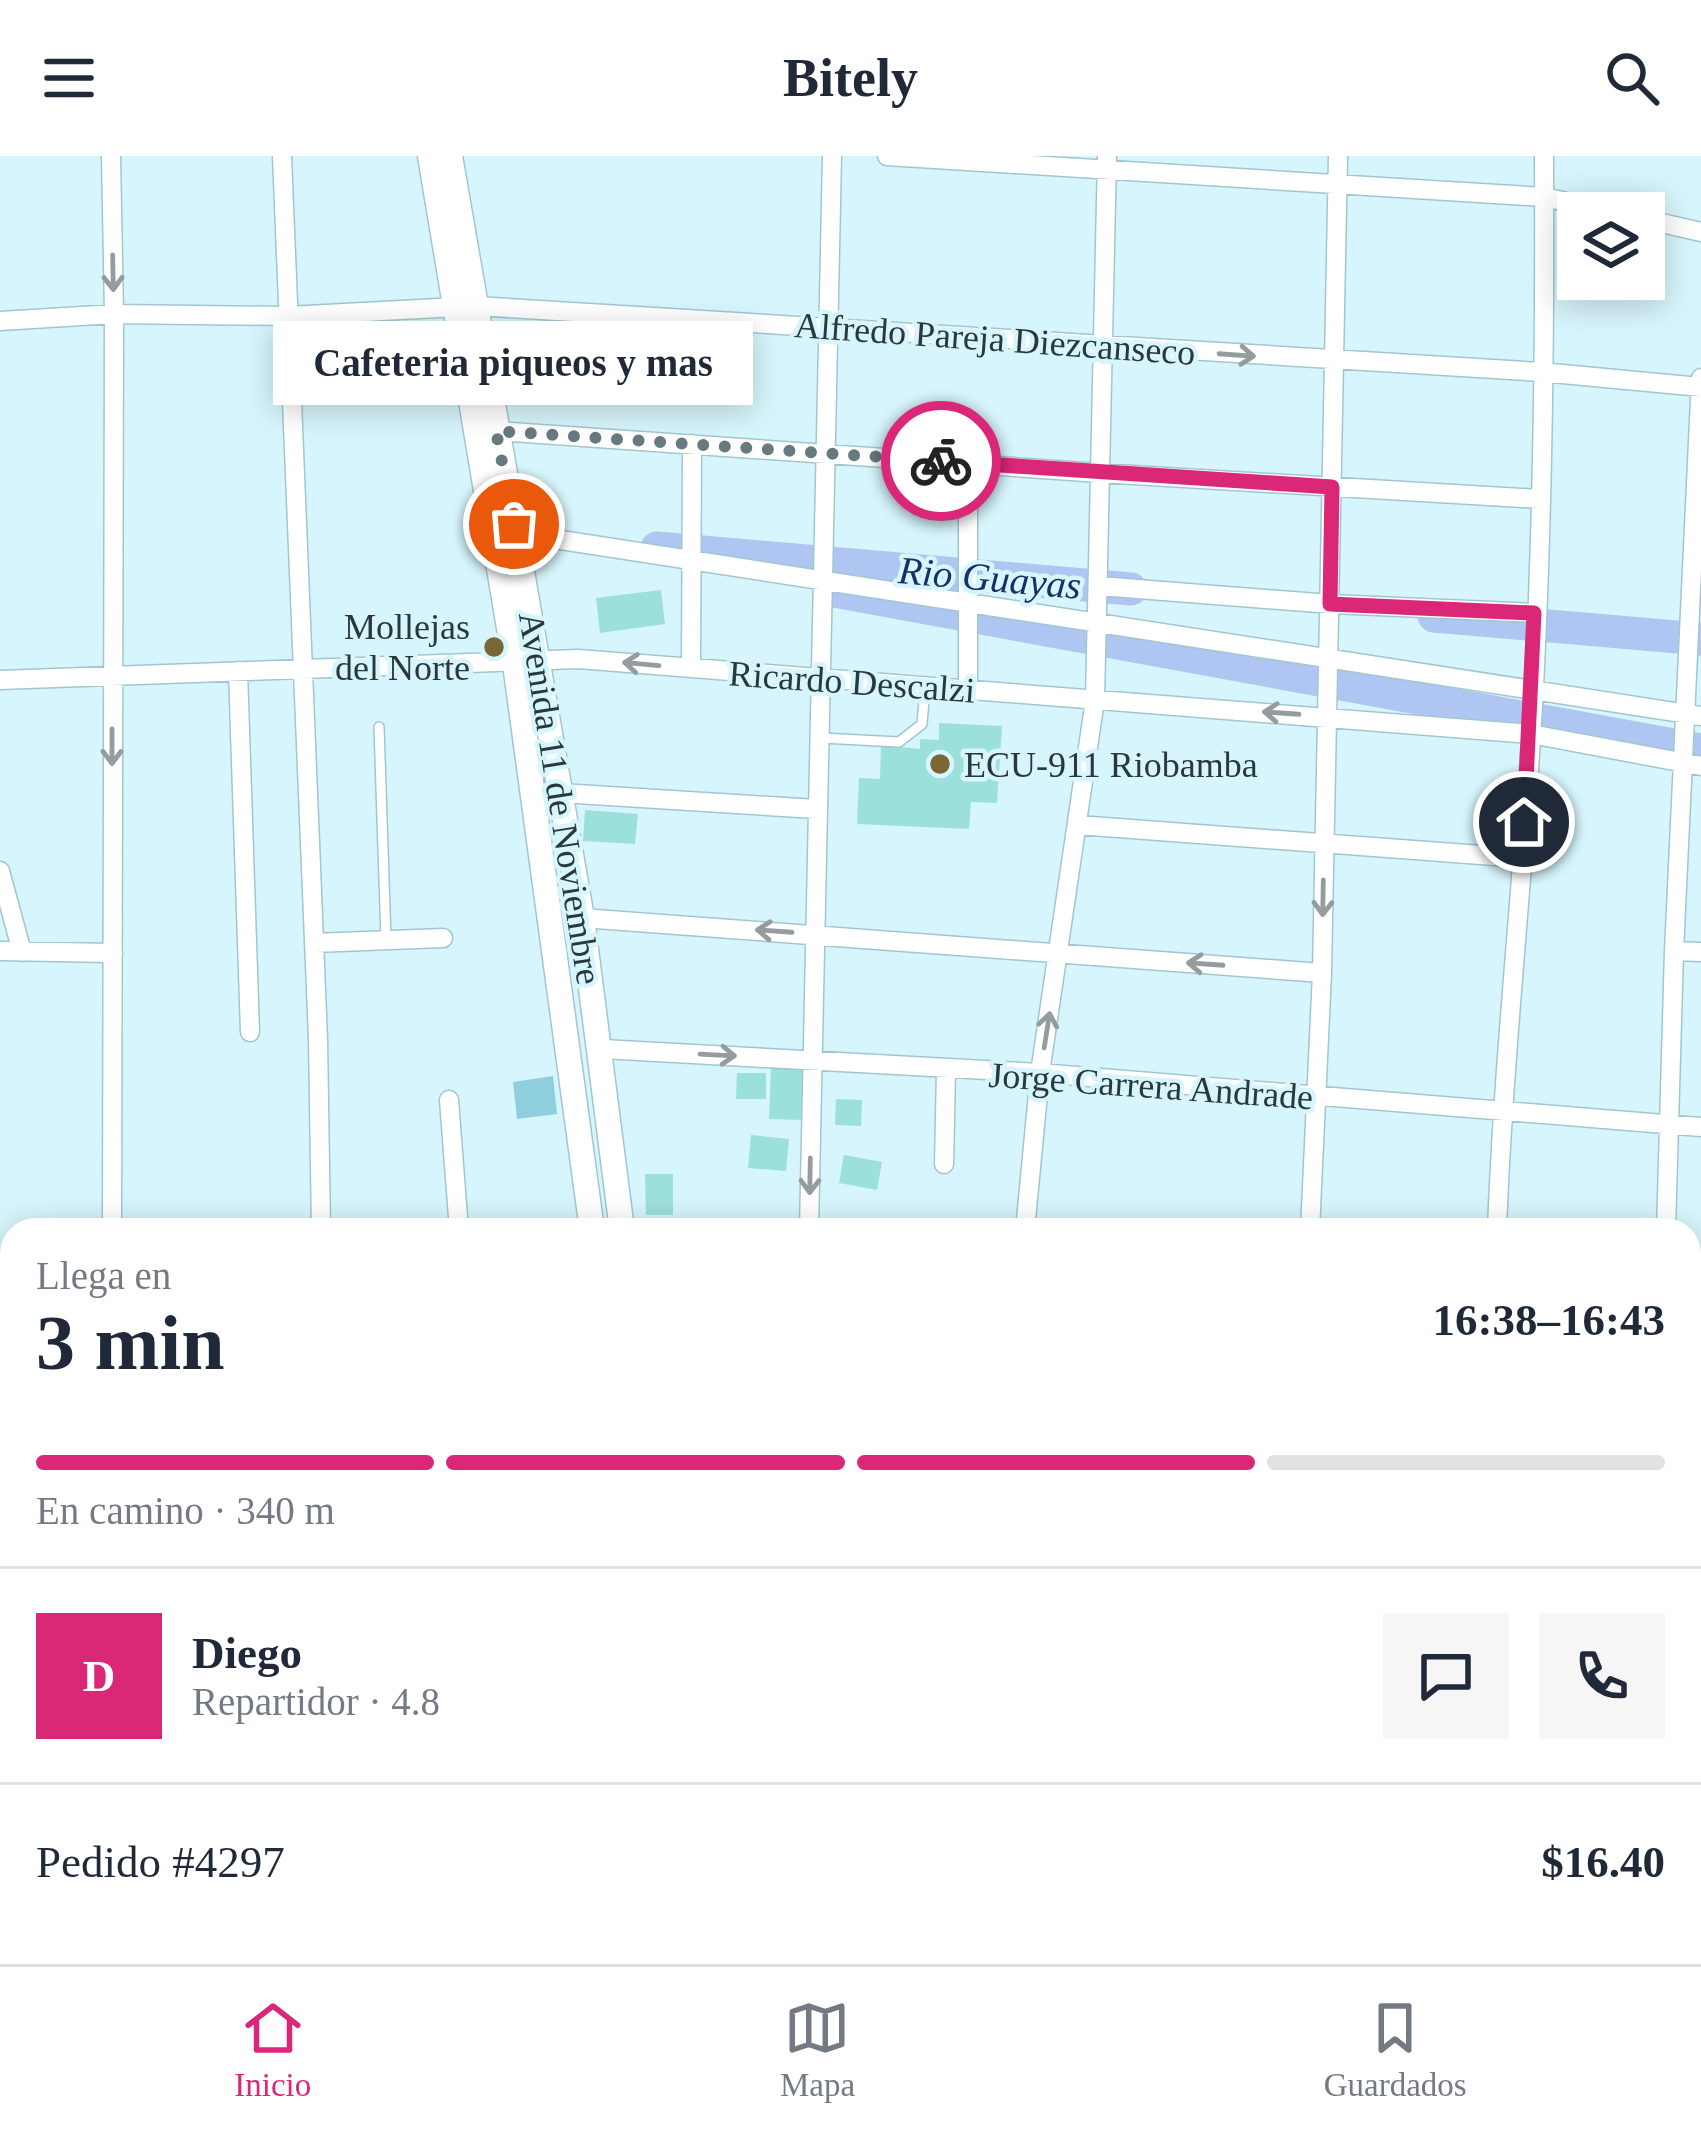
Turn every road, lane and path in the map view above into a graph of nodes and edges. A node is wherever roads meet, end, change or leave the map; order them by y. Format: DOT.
graph roads {
  1 [pos="111,156"];
  2 [pos="282,156"];
  3 [pos="430,156"];
  4 [pos="450,156"];
  5 [pos="832,156"];
  6 [pos="887,156"];
  7 [pos="1338,156"];
  8 [pos="1544,156"];
  9 [pos="1107,163"];
  10 [pos="1338,184"];
  11 [pos="1544,197"];
  12 [pos="1557,200"];
  13 [pos="1665,224"];
  14 [pos="1701,232"];
  15 [pos="466,307"];
  16 [pos="114,314"];
  17 [pos="288,316"];
  18 [pos="0,321"];
  19 [pos="827,326"];
  20 [pos="1105,345"];
  21 [pos="1334,362"];
  22 [pos="1541,372"];
  23 [pos="1700,384"];
  24 [pos="496,431"];
  25 [pos="692,444"];
  26 [pos="826,454"];
  27 [pos="968,463"];
  28 [pos="1100,473"];
  29 [pos="1332,487"];
  30 [pos="1540,499"];
  31 [pos="1099,586"];
  32 [pos="1330,604"];
  33 [pos="1697,610"];
  34 [pos="1534,613"];
  35 [pos="528,663"];
  36 [pos="691,668"];
  37 [pos="301,669"];
  38 [pos="238,670"];
  39 [pos="112,676"];
  40 [pos="0,680"];
  41 [pos="822,681"];
  42 [pos="925,688"];
  43 [pos="968,691"];
  44 [pos="1095,700"];
  45 [pos="1701,704"];
  46 [pos="1328,716"];
  47 [pos="1701,716"];
  48 [pos="379,727"];
  49 [pos="1531,734"];
  50 [pos="821,738"];
  51 [pos="1693,764"];
  52 [pos="561,794"];
  53 [pos="815,809"];
  54 [pos="1078,825"];
  55 [pos="1325,844"];
  56 [pos="1521,858"];
  57 [pos="0,872"];
  58 [pos="582,918"];
  59 [pos="813,934"];
  60 [pos="443,938"];
  61 [pos="386,940"];
  62 [pos="314,943"];
  63 [pos="0,951"];
  64 [pos="1674,951"];
  65 [pos="22,952"];
  66 [pos="1059,952"];
  67 [pos="1701,952"];
  68 [pos="113,953"];
  69 [pos="1322,973"];
  70 [pos="250,1032"];
  71 [pos="602,1049"];
  72 [pos="812,1060"];
  73 [pos="946,1071"];
  74 [pos="1040,1073"];
  75 [pos="1315,1096"];
  76 [pos="449,1100"];
  77 [pos="1502,1112"];
  78 [pos="1668,1124"];
  79 [pos="1701,1126"];
  80 [pos="944,1164"];
  81 [pos="112,1218"];
  82 [pos="321,1218"];
  83 [pos="458,1218"];
  84 [pos="591,1218"];
  85 [pos="621,1218"];
  86 [pos="808,1218"];
  87 [pos="1025,1218"];
  88 [pos="1310,1218"];
  89 [pos="1498,1218"];
  90 [pos="1666,1218"];
  1 -- 16 [label="street, one-way"];
  2 -- 17 [label="street"];
  3 -- 15 [label="street, Avenida 11 de Noviembre"];
  4 -- 15 [label="street, Avenida 11 de Noviembre"];
  5 -- 19 [label="street"];
  6 -- 9 [label="street"];
  7 -- 10 [label="street"];
  8 -- 11 [label="street"];
  9 -- 10 [label="street"];
  9 -- 20 [label="street"];
  10 -- 11 [label="street"];
  10 -- 21 [label="street"];
  11 -- 12 [label="street"];
  11 -- 22 [label="street"];
  13 -- 14 [label="street"];
  15 -- 17 [label="street, Alfredo Pareja Diezcanseco"];
  15 -- 19 [label="street, Alfredo Pareja Diezcanseco"];
  15 -- 24 [label="street, Avenida 11 de Noviembre"];
  15 -- 35 [label="street, Avenida 11 de Noviembre"];
  16 -- 17 [label="street, Alfredo Pareja Diezcanseco"];
  16 -- 18 [label="street, Alfredo Pareja Diezcanseco"];
  16 -- 39 [label="street"];
  17 -- 37 [label="street"];
  19 -- 20 [label="street, Alfredo Pareja Diezcanseco"];
  19 -- 26 [label="street"];
  20 -- 21 [label="street, Alfredo Pareja Diezcanseco, one-way"];
  20 -- 28 [label="street"];
  21 -- 22 [label="street, Alfredo Pareja Diezcanseco"];
  21 -- 29 [label="street"];
  22 -- 23 [label="street, Alfredo Pareja Diezcanseco"];
  22 -- 30 [label="street"];
  23 -- 33 [label="street"];
  24 -- 25 [label="street"];
  24 -- 35 [label="street, Avenida 11 de Noviembre"];
  25 -- 26 [label="street"];
  25 -- 36 [label="street"];
  26 -- 27 [label="street"];
  26 -- 41 [label="street"];
  27 -- 28 [label="street"];
  27 -- 43 [label="street"];
  28 -- 29 [label="street"];
  28 -- 31 [label="street"];
  29 -- 30 [label="street"];
  29 -- 32 [label="street"];
  30 -- 34 [label="street"];
  31 -- 32 [label="street"];
  31 -- 44 [label="street"];
  32 -- 34 [label="street"];
  32 -- 46 [label="street"];
  33 -- 51 [label="street"];
  34 -- 49 [label="street"];
  36 -- 35 [label="street, Ricardo Descalzi, one-way"];
  35 -- 37 [label="street, Ricardo Descalzi"];
  35 -- 52 [label="street, Avenida 11 de Noviembre"];
  35 -- 84 [label="street, Avenida 11 de Noviembre"];
  36 -- 41 [label="street, Ricardo Descalzi"];
  37 -- 38 [label="street, Ricardo Descalzi"];
  37 -- 62 [label="street"];
  38 -- 39 [label="street, Ricardo Descalzi"];
  38 -- 70 [label="street"];
  39 -- 40 [label="street, Ricardo Descalzi"];
  39 -- 68 [label="street, one-way"];
  41 -- 42 [label="street, Ricardo Descalzi"];
  41 -- 50 [label="street"];
  42 -- 43 [label="street, Ricardo Descalzi"];
  42 -- 50 [label="lane"];
  43 -- 44 [label="street, Ricardo Descalzi"];
  46 -- 44 [label="street, Ricardo Descalzi, one-way"];
  44 -- 54 [label="street"];
  45 -- 47 [label="street"];
  46 -- 49 [label="street, Ricardo Descalzi"];
  46 -- 55 [label="street"];
  48 -- 61 [label="lane"];
  49 -- 51 [label="street, Ricardo Descalzi"];
  49 -- 56 [label="street"];
  50 -- 53 [label="street"];
  51 -- 64 [label="street"];
  52 -- 53 [label="street"];
  52 -- 58 [label="street, Avenida 11 de Noviembre"];
  53 -- 59 [label="street"];
  54 -- 55 [label="street"];
  54 -- 66 [label="street"];
  55 -- 56 [label="street"];
  55 -- 69 [label="street, one-way"];
  56 -- 77 [label="street"];
  57 -- 65 [label="street"];
  59 -- 58 [label="street, one-way"];
  58 -- 71 [label="street, Avenida 11 de Noviembre"];
  59 -- 66 [label="street"];
  59 -- 72 [label="street"];
  60 -- 61 [label="street"];
  61 -- 62 [label="street"];
  62 -- 82 [label="street"];
  63 -- 65 [label="street"];
  64 -- 67 [label="street"];
  64 -- 78 [label="street"];
  65 -- 68 [label="street"];
  69 -- 66 [label="street, one-way"];
  74 -- 66 [label="street, one-way"];
  68 -- 81 [label="street"];
  69 -- 75 [label="street"];
  71 -- 72 [label="street, Jorge Carrera Andrade, one-way"];
  71 -- 85 [label="street, Avenida 11 de Noviembre"];
  72 -- 73 [label="street, Jorge Carrera Andrade"];
  72 -- 86 [label="street, one-way"];
  73 -- 74 [label="street, Jorge Carrera Andrade"];
  73 -- 80 [label="street"];
  74 -- 75 [label="street, Jorge Carrera Andrade"];
  74 -- 87 [label="street"];
  75 -- 77 [label="street, Jorge Carrera Andrade"];
  75 -- 88 [label="street"];
  76 -- 83 [label="street"];
  77 -- 78 [label="street, Jorge Carrera Andrade"];
  77 -- 89 [label="street"];
  78 -- 79 [label="street, Jorge Carrera Andrade"];
  78 -- 90 [label="street"];
}
